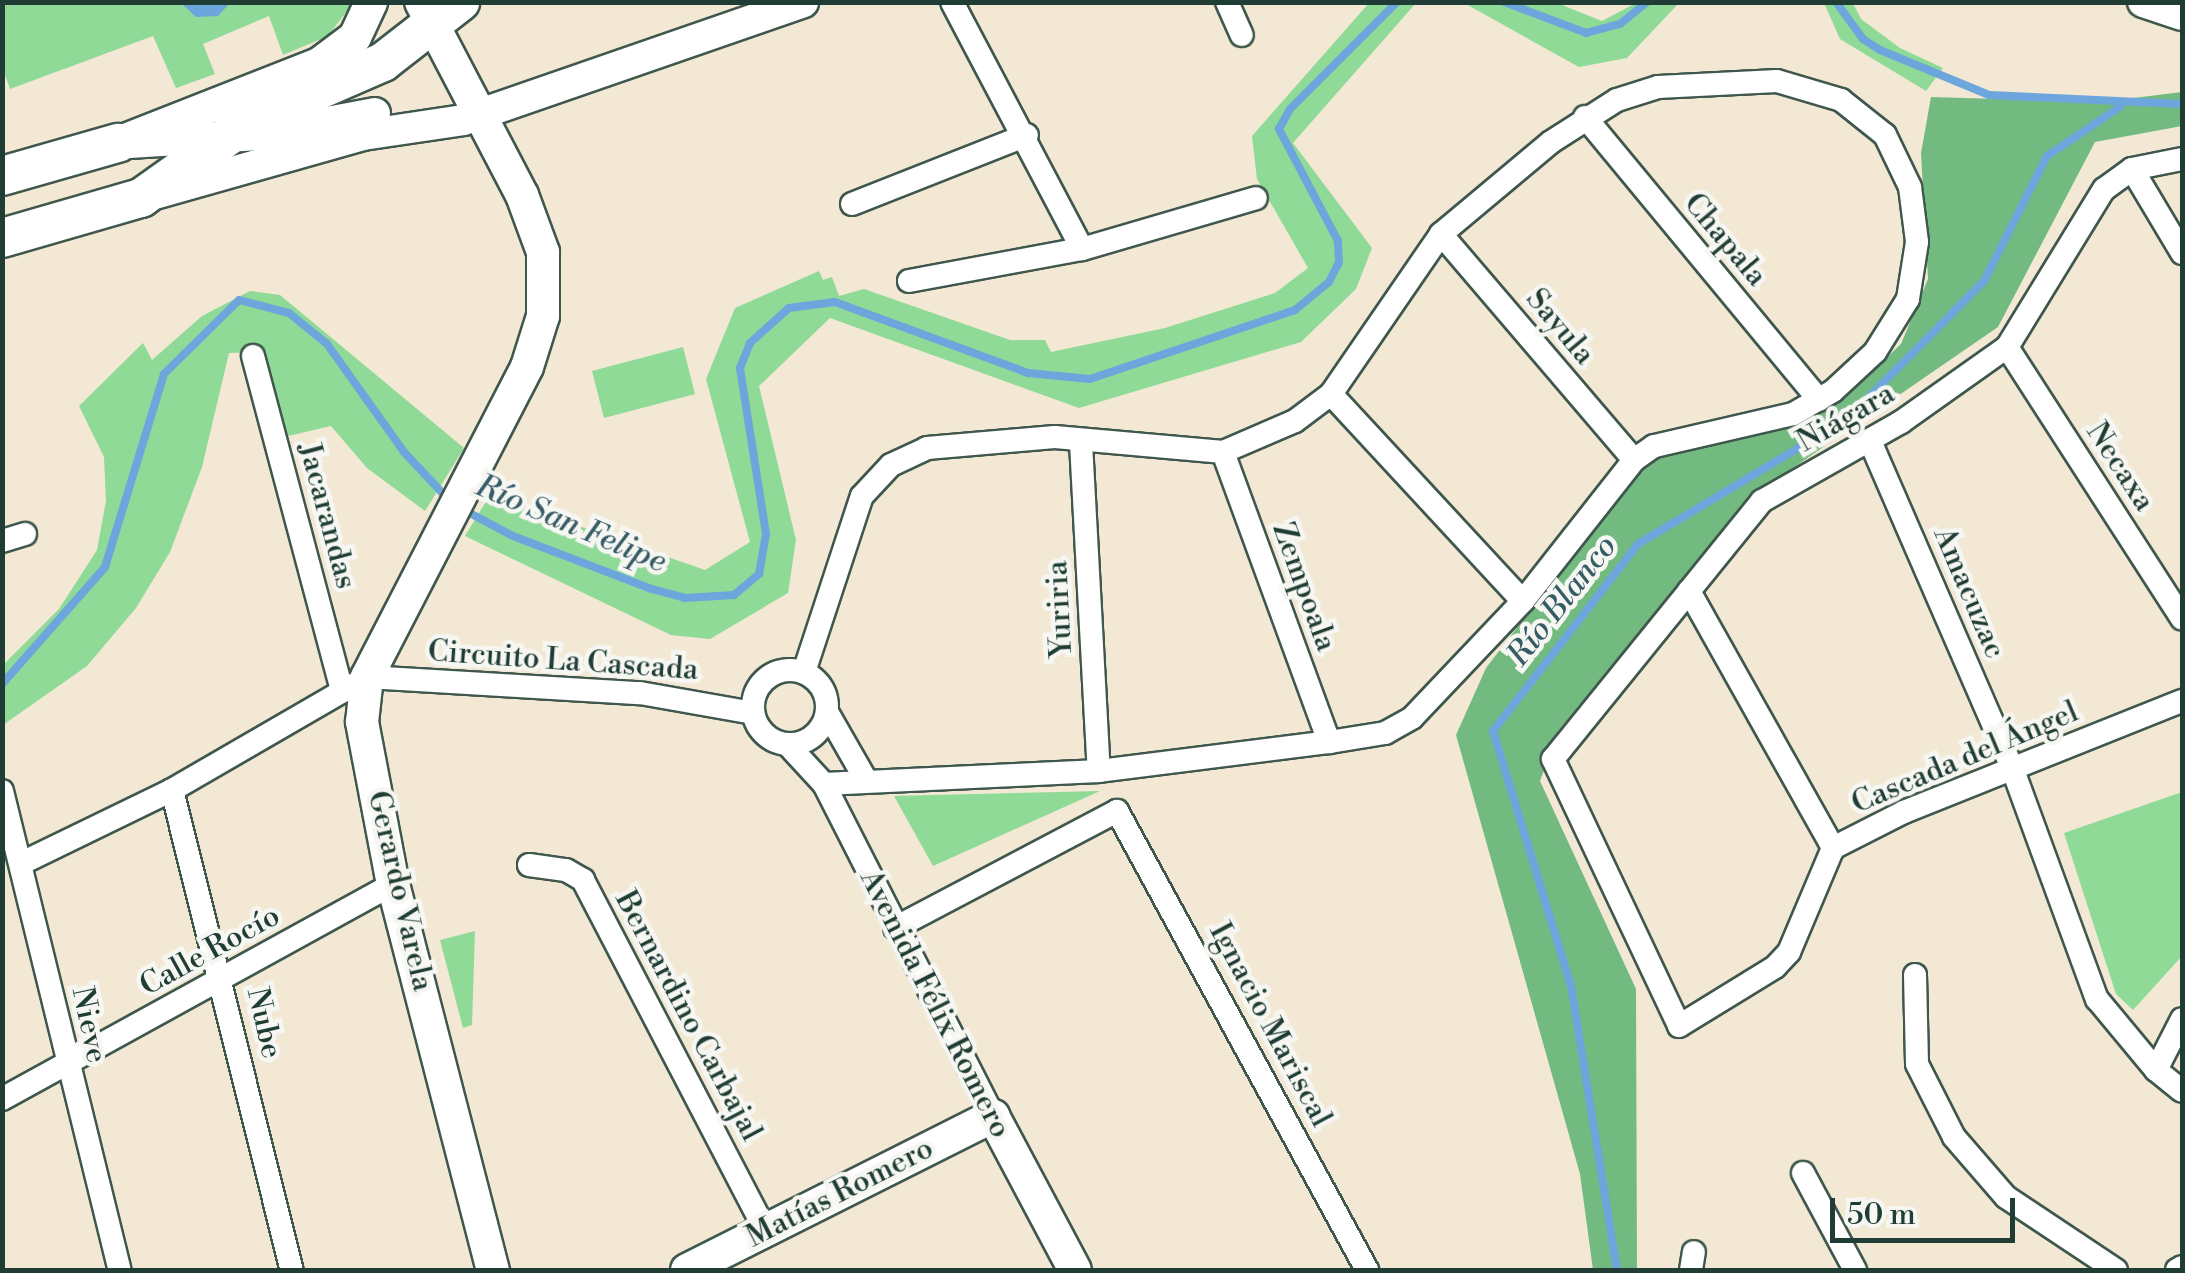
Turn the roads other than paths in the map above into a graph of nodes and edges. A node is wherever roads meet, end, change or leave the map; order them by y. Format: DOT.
graph roads {
  1 [pos="371,2"];
  2 [pos="802,2"];
  3 [pos="952,2"];
  4 [pos="1227,2"];
  5 [pos="2143,2"];
  6 [pos="438,10"];
  7 [pos="2182,15"];
  8 [pos="1242,35"];
  9 [pos="480,114"];
  10 [pos="1585,117"];
  11 [pos="1027,135"];
  12 [pos="221,138"];
  13 [pos="118,144"];
  14 [pos="2182,159"];
  15 [pos="2132,169"];
  16 [pos="2,176"];
  17 [pos="141,198"];
  18 [pos="1256,198"];
  19 [pos="852,204"];
  20 [pos="1442,234"];
  21 [pos="2,238"];
  22 [pos="1082,249"];
  23 [pos="2182,253"];
  24 [pos="909,281"];
  25 [pos="2007,348"];
  26 [pos="253,356"];
  27 [pos="1331,394"];
  28 [pos="1819,400"];
  29 [pos="1870,440"];
  30 [pos="1081,443"];
  31 [pos="1222,452"];
  32 [pos="1634,460"];
  33 [pos="1689,590"];
  34 [pos="1523,601"];
  35 [pos="2182,619"];
  36 [pos="804,672"];
  37 [pos="354,684"];
  38 [pos="2182,701"];
  39 [pos="828,712"];
  40 [pos="753,713"];
  41 [pos="1329,742"];
  42 [pos="788,745"];
  43 [pos="2012,770"];
  44 [pos="1099,771"];
  45 [pos="866,780"];
  46 [pos="824,784"];
  47 [pos="172,790"];
  48 [pos="2,791"];
  49 [pos="1832,848"];
  50 [pos="24,862"];
  51 [pos="529,865"];
  52 [pos="394,884"];
  53 [pos="895,928"];
  54 [pos="1914,975"];
  55 [pos="222,978"];
  56 [pos="2182,1019"];
  57 [pos="1679,1026"];
  58 [pos="66,1065"];
  59 [pos="2156,1070"];
  60 [pos="2182,1091"];
  61 [pos="2,1099"];
  62 [pos="993,1116"];
  63 [pos="1803,1174"];
  64 [pos="766,1231"];
  65 [pos="120,1270"];
  66 [pos="292,1270"];
  67 [pos="493,1270"];
  68 [pos="687,1270"];
  69 [pos="1075,1270"];
  70 [pos="1368,1270"];
  71 [pos="1855,1270"];
  72 [pos="2116,1270"];
  1 -- 13 [label="main road"];
  2 -- 9 [label="street"];
  3 -- 11 [label="street"];
  4 -- 8 [label="street"];
  5 -- 7 [label="street"];
  6 -- 9 [label="main road"];
  6 -- 12 [label="main road"];
  9 -- 12 [label="street"];
  9 -- 17 [label="street"];
  9 -- 37 [label="main road, Gerardo Varela"];
  10 -- 20 [label="street"];
  10 -- 28 [label="street, Chapala"];
  10 -- 28 [label="street"];
  11 -- 19 [label="street"];
  11 -- 22 [label="street"];
  12 -- 13 [label="street"];
  12 -- 17 [label="main road"];
  13 -- 16 [label="main road"];
  14 -- 15 [label="street"];
  15 -- 23 [label="street"];
  15 -- 25 [label="street, Niágara"];
  17 -- 21 [label="main road"];
  18 -- 22 [label="street"];
  20 -- 27 [label="street"];
  20 -- 32 [label="street, Sayula"];
  22 -- 24 [label="street"];
  25 -- 29 [label="street, Niágara"];
  25 -- 35 [label="street, Necaxa"];
  26 -- 37 [label="street, Jacarandas"];
  27 -- 31 [label="street"];
  27 -- 34 [label="street"];
  28 -- 32 [label="street"];
  29 -- 33 [label="street, Niágara"];
  29 -- 43 [label="street, Amacuzac"];
  30 -- 31 [label="street"];
  30 -- 36 [label="street"];
  30 -- 44 [label="street, Yuriria"];
  31 -- 41 [label="street, Zempoala"];
  32 -- 34 [label="street"];
  33 -- 49 [label="street"];
  33 -- 57 [label="street, Niágara"];
  34 -- 41 [label="street"];
  36 -- 39 [label="street"];
  36 -- 40 [label="street"];
  37 -- 40 [label="street, Circuito La Cascada"];
  37 -- 47 [label="street"];
  37 -- 52 [label="main road, Gerardo Varela"];
  38 -- 43 [label="street, Cascada del Ángel"];
  39 -- 42 [label="street"];
  39 -- 45 [label="street"];
  40 -- 42 [label="street"];
  41 -- 44 [label="street"];
  42 -- 46 [label="street, Avenida Félix Romero"];
  43 -- 49 [label="street, Cascada del Ángel"];
  43 -- 59 [label="street, Amacuzac"];
  44 -- 45 [label="street"];
  45 -- 46 [label="street"];
  46 -- 53 [label="street, Avenida Félix Romero"];
  47 -- 50 [label="street"];
  47 -- 55 [label="street, Nube"];
  48 -- 50 [label="street, Nieve"];
  49 -- 57 [label="street, Cascada del Ángel"];
  50 -- 58 [label="street, Nieve"];
  51 -- 64 [label="street, Bernardino Carbajal"];
  52 -- 55 [label="street, Calle Rocío"];
  52 -- 67 [label="main road, Gerardo Varela"];
  53 -- 62 [label="street, Avenida Félix Romero"];
  53 -- 70 [label="street, Ignacio Mariscal"];
  54 -- 72 [label="street"];
  55 -- 58 [label="street, Calle Rocío"];
  55 -- 66 [label="street, Nube"];
  56 -- 59 [label="street"];
  58 -- 61 [label="street, Calle Rocío"];
  58 -- 65 [label="street, Nieve"];
  59 -- 60 [label="street, Amacuzac"];
  62 -- 64 [label="main road, Matías Romero"];
  62 -- 69 [label="main road, Avenida Félix Romero"];
  63 -- 71 [label="street"];
  64 -- 68 [label="main road, Matías Romero"];
}
